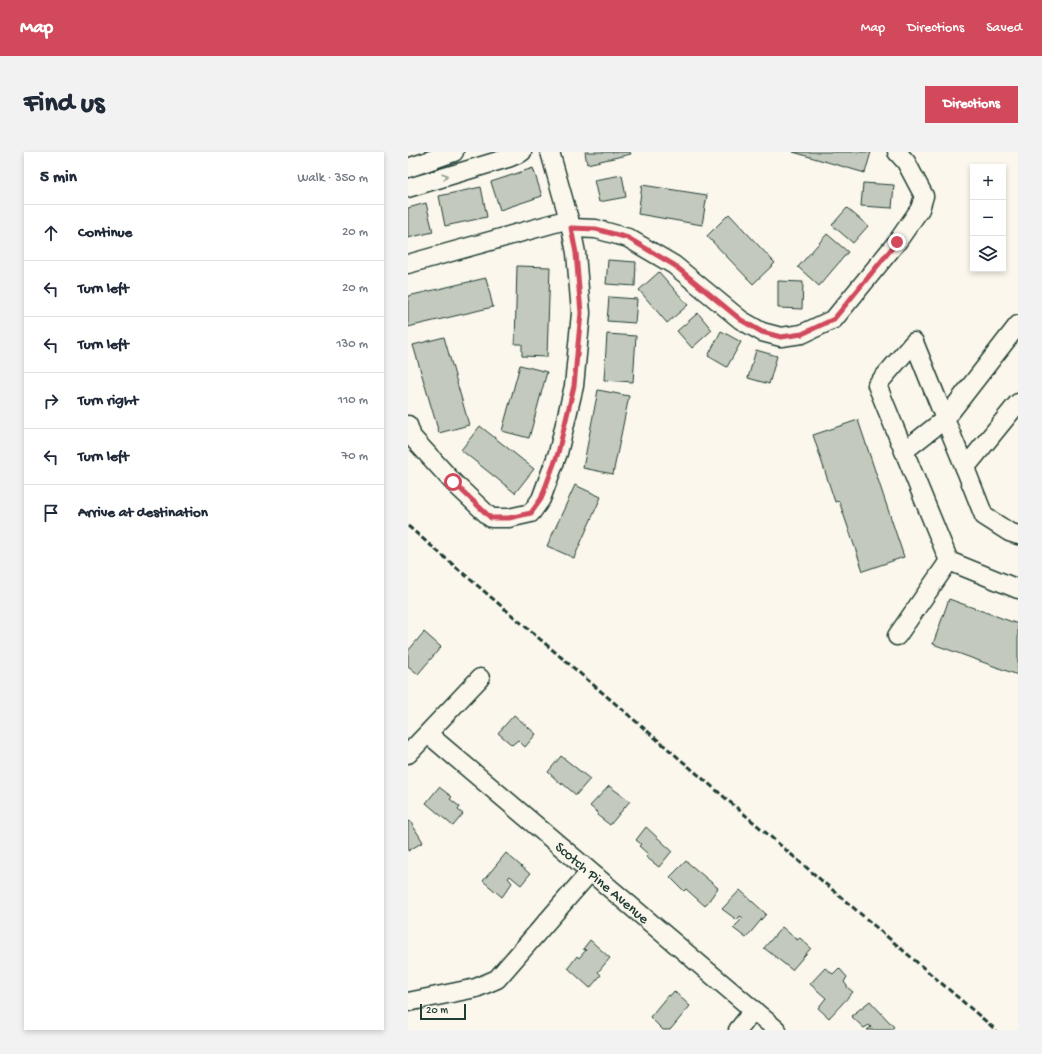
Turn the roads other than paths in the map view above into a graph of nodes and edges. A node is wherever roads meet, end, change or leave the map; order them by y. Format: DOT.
graph roads {
  1 [pos="454,152"];
  2 [pos="522,152"];
  3 [pos="550,152"];
  4 [pos="897,152"];
  5 [pos="408,168"];
  6 [pos="408,188"];
  7 [pos="570,224"];
  8 [pos="408,264"];
  9 [pos="1018,325"];
  10 [pos="1018,403"];
  11 [pos="944,419"];
  12 [pos="408,425"];
  13 [pos="904,451"];
  14 [pos="965,468"];
  15 [pos="1018,535"];
  16 [pos="949,561"];
  17 [pos="1018,589"];
  18 [pos="897,636"];
  19 [pos="480,678"];
  20 [pos="428,734"];
  21 [pos="408,754"];
  22 [pos="590,872"];
  23 [pos="408,1002"];
  24 [pos="754,1010"];
  25 [pos="738,1030"];
  26 [pos="777,1030"];
  1 -- 5 [label="street"];
  6 -- 2 [label="street, one-way"];
  3 -- 7 [label="street"];
  4 -- 7 [label="street"];
  7 -- 8 [label="street"];
  7 -- 12 [label="street"];
  9 -- 11 [label="street"];
  10 -- 14 [label="street"];
  11 -- 13 [label="street"];
  11 -- 13 [label="street"];
  11 -- 14 [label="street"];
  13 -- 16 [label="street"];
  14 -- 15 [label="street"];
  16 -- 17 [label="street"];
  16 -- 18 [label="street"];
  19 -- 20 [label="street"];
  20 -- 21 [label="street"];
  20 -- 22 [label="street, Scotch Pine Avenue"];
  22 -- 23 [label="street"];
  22 -- 24 [label="street, Scotch Pine Avenue"];
  24 -- 25 [label="street"];
  24 -- 26 [label="street, Scotch Pine Avenue"];
}
